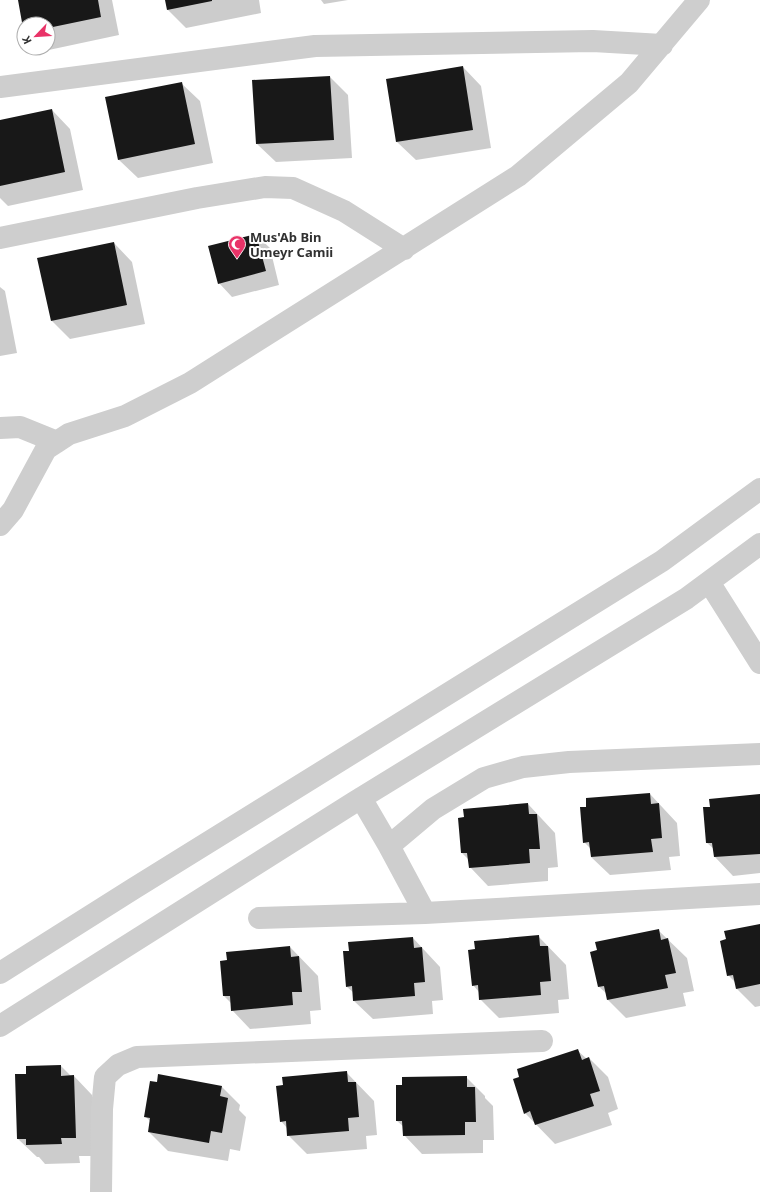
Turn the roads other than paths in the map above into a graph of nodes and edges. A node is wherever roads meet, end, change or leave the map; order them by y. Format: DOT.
graph roads {
  1 [pos="699,0"];
  2 [pos="662,45"];
  3 [pos="0,87"];
  4 [pos="0,238"];
  5 [pos="404,249"];
  6 [pos="0,428"];
  7 [pos="57,442"];
  8 [pos="760,489"];
  9 [pos="4,515"];
  10 [pos="760,544"];
  11 [pos="709,582"];
  12 [pos="760,663"];
  13 [pos="760,754"];
  14 [pos="361,798"];
  15 [pos="389,846"];
  16 [pos="760,894"];
  17 [pos="425,913"];
  18 [pos="259,918"];
  19 [pos="0,972"];
  20 [pos="0,1026"];
  21 [pos="542,1041"];
  22 [pos="101,1192"];
  1 -- 2 [label="street"];
  2 -- 3 [label="street"];
  2 -- 5 [label="street"];
  4 -- 5 [label="street"];
  5 -- 7 [label="street"];
  6 -- 7 [label="street"];
  7 -- 9 [label="street"];
  8 -- 19 [label="street"];
  10 -- 11 [label="street"];
  11 -- 12 [label="street"];
  11 -- 14 [label="street"];
  13 -- 15 [label="street"];
  14 -- 15 [label="street"];
  14 -- 20 [label="street"];
  15 -- 17 [label="street"];
  16 -- 17 [label="street"];
  17 -- 18 [label="street"];
  21 -- 22 [label="street"];
}
